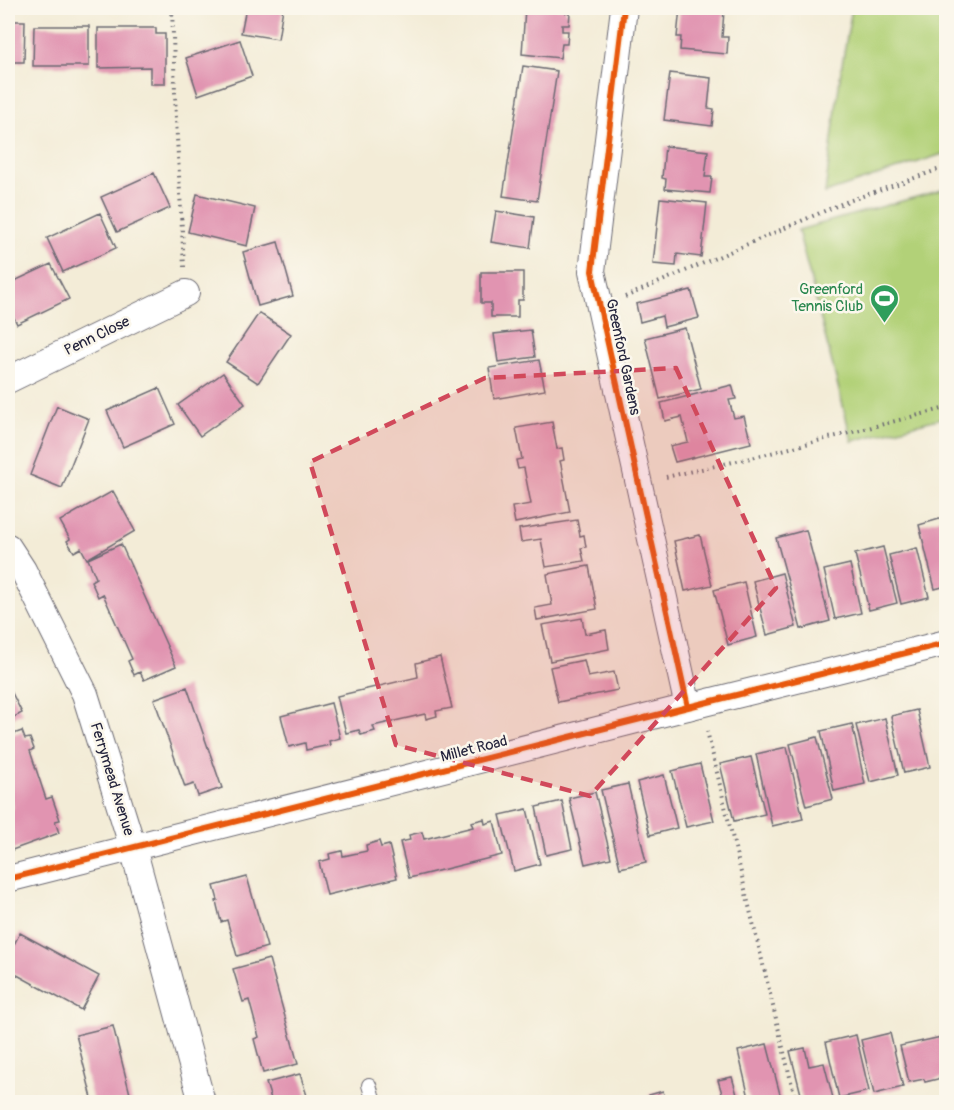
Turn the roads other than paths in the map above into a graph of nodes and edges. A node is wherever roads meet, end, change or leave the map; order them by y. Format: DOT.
graph roads {
  1 [pos="624,8"];
  2 [pos="186,292"];
  3 [pos="8,380"];
  4 [pos="8,547"];
  5 [pos="946,643"];
  6 [pos="688,707"];
  7 [pos="133,848"];
  8 [pos="8,879"];
  9 [pos="369,1085"];
  10 [pos="202,1102"];
  11 [pos="374,1102"];
  1 -- 6 [label="street, Greenford Gardens"];
  2 -- 3 [label="street, Penn Close"];
  4 -- 7 [label="street, Ferrymead Avenue"];
  5 -- 6 [label="street, Millet Road"];
  6 -- 7 [label="street, Millet Road"];
  7 -- 8 [label="street, Millet Road"];
  7 -- 10 [label="street, Ferrymead Avenue"];
  9 -- 11 [label="lane"];
}
